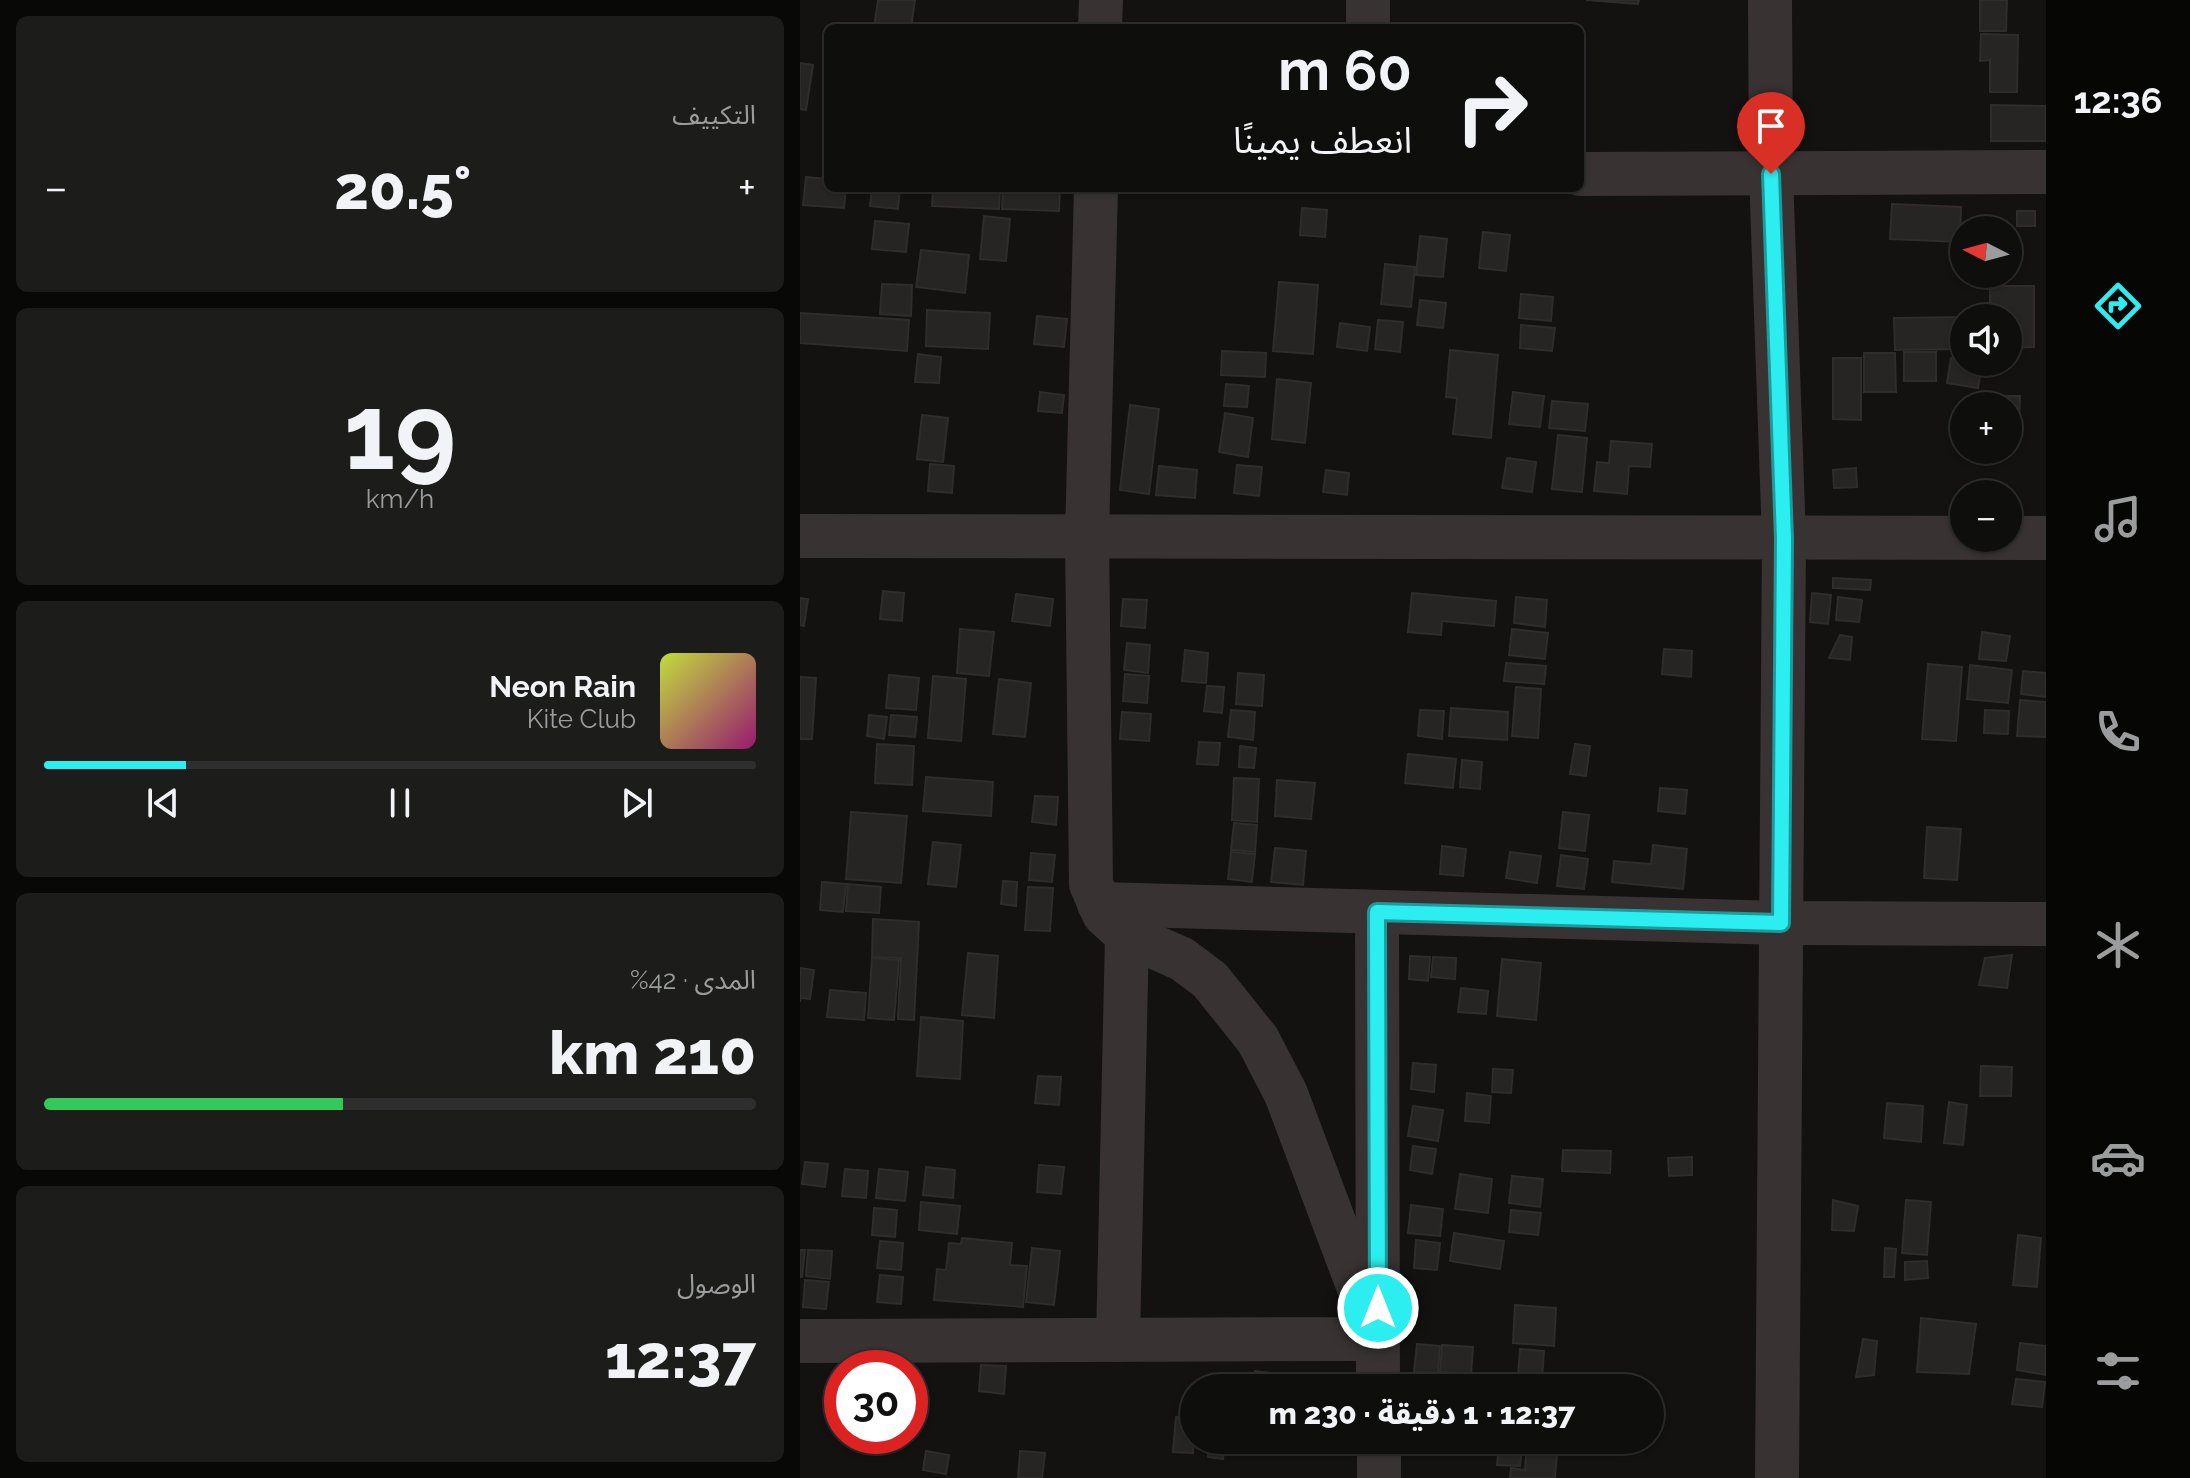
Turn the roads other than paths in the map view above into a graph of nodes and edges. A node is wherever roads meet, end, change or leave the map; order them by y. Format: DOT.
graph roads {
  1 [pos="1101,0"];
  2 [pos="1368,0"];
  3 [pos="1770,0"];
  4 [pos="1100,24"];
  5 [pos="1368,24"];
  6 [pos="2046,172"];
  7 [pos="1584,174"];
  8 [pos="1771,174"];
  9 [pos="1096,192"];
  10 [pos="800,536"];
  11 [pos="1087,536"];
  12 [pos="2046,538"];
  13 [pos="1784,539"];
  14 [pos="1377,912"];
  15 [pos="1113,919"];
  16 [pos="1781,923"];
  17 [pos="2046,924"];
  18 [pos="1378,1339"];
  19 [pos="1118,1340"];
  20 [pos="800,1341"];
  21 [pos="1378,1374"];
  22 [pos="1379,1454"];
  23 [pos="1379,1478"];
  24 [pos="1777,1478"];
  1 -- 4 [label="street"];
  2 -- 5 [label="street"];
  3 -- 8 [label="street"];
  6 -- 8 [label="street"];
  7 -- 8 [label="street"];
  8 -- 13 [label="street"];
  9 -- 11 [label="street"];
  10 -- 11 [label="street"];
  11 -- 13 [label="street"];
  11 -- 15 [label="street"];
  12 -- 13 [label="street"];
  13 -- 16 [label="street"];
  14 -- 15 [label="street"];
  14 -- 16 [label="street"];
  14 -- 18 [label="street"];
  15 -- 18 [label="street"];
  15 -- 19 [label="street"];
  16 -- 17 [label="street"];
  16 -- 24 [label="street"];
  18 -- 19 [label="street"];
  18 -- 21 [label="street"];
  19 -- 20 [label="street"];
  22 -- 23 [label="street"];
}
